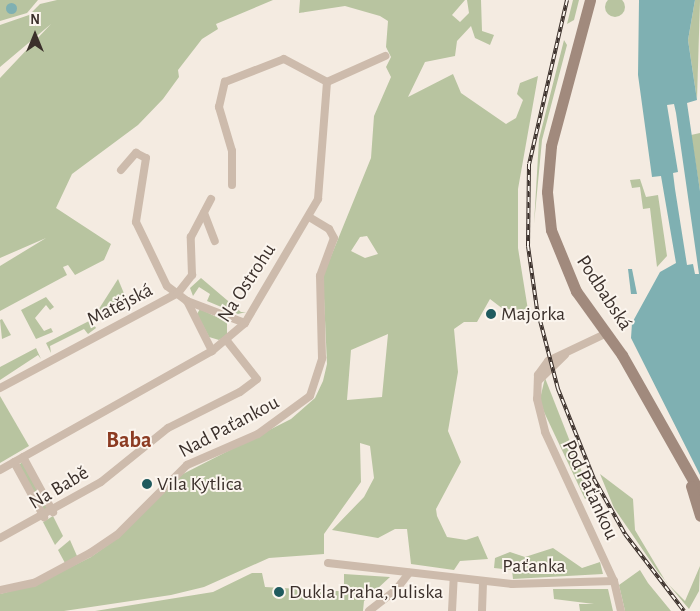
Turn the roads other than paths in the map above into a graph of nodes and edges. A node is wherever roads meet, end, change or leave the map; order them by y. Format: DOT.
graph roads {
  1 [pos="590,0"];
  2 [pos="385,56"];
  3 [pos="328,82"];
  4 [pos="120,170"];
  5 [pos="232,185"];
  6 [pos="211,198"];
  7 [pos="204,213"];
  8 [pos="309,216"];
  9 [pos="215,241"];
  10 [pos="178,293"];
  11 [pos="187,301"];
  12 [pos="245,322"];
  13 [pos="607,333"];
  14 [pos="227,342"];
  15 [pos="212,351"];
  16 [pos="0,388"];
  17 [pos="23,456"];
  18 [pos="14,462"];
  19 [pos="0,470"];
  20 [pos="687,475"];
  21 [pos="700,493"];
  22 [pos="53,512"];
  23 [pos="700,516"];
  24 [pos="44,517"];
  25 [pos="0,538"];
  26 [pos="328,563"];
  27 [pos="409,573"];
  28 [pos="454,578"];
  29 [pos="614,581"];
  30 [pos="483,582"];
  31 [pos="0,590"];
  32 [pos="369,611"];
  33 [pos="452,611"];
  34 [pos="482,611"];
  35 [pos="621,611"];
  1 -- 13 [label="main road, Podbabská"];
  2 -- 3 [label="street"];
  3 -- 5 [label="street"];
  3 -- 8 [label="street, Na Ostrohu"];
  4 -- 10 [label="street"];
  6 -- 7 [label="street, Matějská"];
  7 -- 9 [label="street"];
  7 -- 10 [label="street, Matějská"];
  8 -- 12 [label="street, Na Ostrohu"];
  8 -- 31 [label="street, Nad Paťankou"];
  10 -- 11 [label="street"];
  10 -- 16 [label="street, Matějská"];
  11 -- 12 [label="street"];
  11 -- 15 [label="street"];
  12 -- 14 [label="street, Na Ostrohu"];
  13 -- 20 [label="main road, Podbabská"];
  13 -- 29 [label="street, Pod Paťankou"];
  14 -- 15 [label="street, Na Ostrohu"];
  14 -- 22 [label="street, Na Babě"];
  15 -- 17 [label="street, Na Ostrohu"];
  17 -- 18 [label="street, Na Ostrohu"];
  17 -- 22 [label="street"];
  18 -- 19 [label="street, Na Ostrohu"];
  18 -- 24 [label="street"];
  20 -- 21 [label="main road, Podbabská"];
  20 -- 23 [label="main road, Podbabská"];
  22 -- 24 [label="street, Na Babě"];
  24 -- 25 [label="street, Na Babě"];
  26 -- 27 [label="street, Paťanka"];
  27 -- 28 [label="street, Paťanka"];
  27 -- 32 [label="street"];
  28 -- 30 [label="street, Paťanka"];
  28 -- 33 [label="street"];
  29 -- 30 [label="street, Paťanka"];
  29 -- 35 [label="street, Pod Paťankou"];
  30 -- 34 [label="street"];
}
